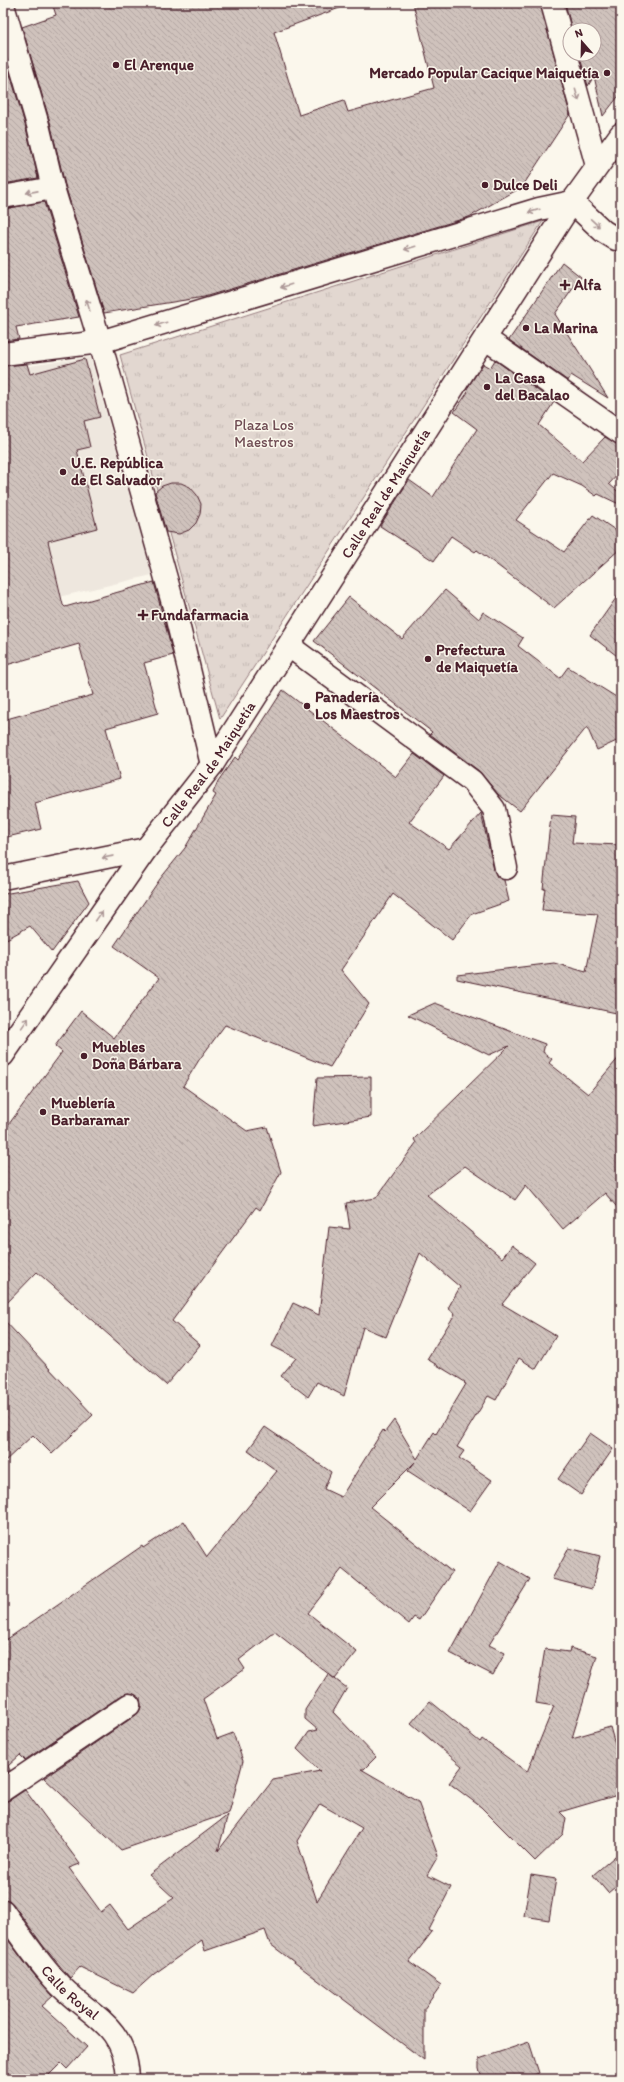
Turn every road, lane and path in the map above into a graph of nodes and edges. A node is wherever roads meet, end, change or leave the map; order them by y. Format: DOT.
graph roads {
  1 [pos="552,3"];
  2 [pos="3,6"];
  3 [pos="621,134"];
  4 [pos="597,166"];
  5 [pos="53,188"];
  6 [pos="3,197"];
  7 [pos="572,202"];
  8 [pos="621,238"];
  9 [pos="486,339"];
  10 [pos="100,342"];
  11 [pos="3,354"];
  12 [pos="621,433"];
  13 [pos="289,646"];
  14 [pos="212,765"];
  15 [pos="146,849"];
  16 [pos="506,868"];
  17 [pos="3,878"];
  18 [pos="3,1055"];
  19 [pos="129,1705"];
  20 [pos="3,1790"];
  21 [pos="3,1910"];
  22 [pos="127,2078"];
  1 -- 4 [label="street, one-way"];
  2 -- 5 [label="street"];
  3 -- 4 [label="street, Calle Real de Maiquetía"];
  4 -- 7 [label="street, Calle Real de Maiquetía"];
  5 -- 6 [label="street, one-way"];
  10 -- 5 [label="street, one-way"];
  7 -- 8 [label="street, one-way"];
  7 -- 9 [label="street, Calle Real de Maiquetía"];
  7 -- 10 [label="street, one-way"];
  9 -- 12 [label="street"];
  9 -- 13 [label="street, Calle Real de Maiquetía"];
  10 -- 11 [label="street"];
  10 -- 14 [label="street"];
  13 -- 14 [label="street, Calle Real de Maiquetía"];
  13 -- 16 [label="street"];
  14 -- 15 [label="street, Calle Real de Maiquetía"];
  15 -- 17 [label="street, one-way"];
  18 -- 15 [label="street, Calle Real de Maiquetía, one-way"];
  19 -- 20 [label="street"];
  21 -- 22 [label="street, Calle Royal"];
}
